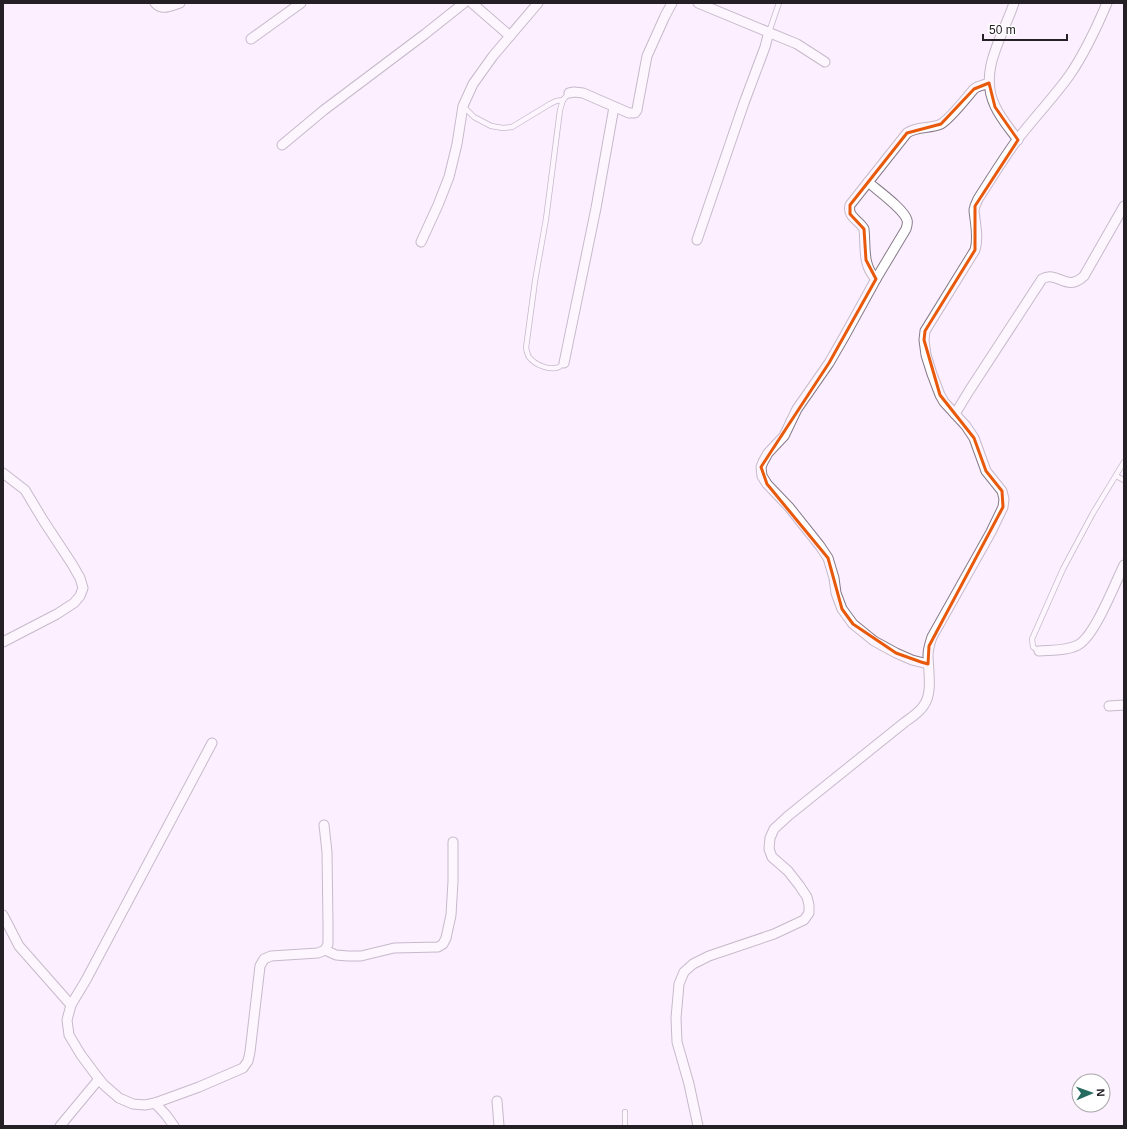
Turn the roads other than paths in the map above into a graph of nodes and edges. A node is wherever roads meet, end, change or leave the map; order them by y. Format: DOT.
graph roads {
  1 [pos="155,3"];
  2 [pos="180,3"];
  3 [pos="301,3"];
  4 [pos="464,3"];
  5 [pos="472,3"];
  6 [pos="538,3"];
  7 [pos="672,3"];
  8 [pos="698,3"];
  9 [pos="779,3"];
  10 [pos="1014,3"];
  11 [pos="1107,3"];
  12 [pos="769,32"];
  13 [pos="510,36"];
  14 [pos="251,39"];
  15 [pos="825,62"];
  16 [pos="989,83"];
  17 [pos="566,96"];
  18 [pos="463,106"];
  19 [pos="614,107"];
  20 [pos="1018,140"];
  21 [pos="282,145"];
  22 [pos="868,182"];
  23 [pos="1124,206"];
  24 [pos="697,240"];
  25 [pos="421,242"];
  26 [pos="876,279"];
  27 [pos="564,363"];
  28 [pos="955,414"];
  29 [pos="1124,462"];
  30 [pos="3,473"];
  31 [pos="1116,476"];
  32 [pos="1124,480"];
  33 [pos="1124,564"];
  34 [pos="1121,579"];
  35 [pos="3,642"];
  36 [pos="1038,651"];
  37 [pos="928,664"];
  38 [pos="1124,705"];
  39 [pos="1108,706"];
  40 [pos="212,743"];
  41 [pos="324,825"];
  42 [pos="453,842"];
  43 [pos="3,915"];
  44 [pos="325,950"];
  45 [pos="72,1005"];
  46 [pos="99,1079"];
  47 [pos="497,1101"];
  48 [pos="155,1103"];
  49 [pos="625,1112"];
  50 [pos="60,1126"];
  51 [pos="174,1126"];
  52 [pos="499,1126"];
  53 [pos="625,1126"];
  54 [pos="698,1126"];
  1 -- 2 [label="street"];
  3 -- 14 [label="street"];
  4 -- 21 [label="street"];
  5 -- 13 [label="street"];
  6 -- 13 [label="street"];
  7 -- 19 [label="street"];
  8 -- 12 [label="street"];
  9 -- 12 [label="lane"];
  10 -- 16 [label="street"];
  11 -- 20 [label="street"];
  12 -- 15 [label="street"];
  12 -- 24 [label="street"];
  13 -- 18 [label="street"];
  16 -- 20 [label="street"];
  16 -- 22 [label="street"];
  17 -- 18 [label="lane"];
  17 -- 19 [label="street"];
  17 -- 27 [label="lane"];
  18 -- 25 [label="street"];
  19 -- 27 [label="street"];
  20 -- 28 [label="street"];
  22 -- 26 [label="street"];
  22 -- 26 [label="street"];
  23 -- 28 [label="street"];
  26 -- 37 [label="street"];
  28 -- 37 [label="street"];
  29 -- 31 [label="lane"];
  30 -- 35 [label="street"];
  31 -- 32 [label="lane"];
  31 -- 36 [label="lane"];
  33 -- 34 [label="street"];
  34 -- 36 [label="street"];
  37 -- 54 [label="street"];
  38 -- 39 [label="street"];
  40 -- 45 [label="street"];
  41 -- 44 [label="street"];
  42 -- 44 [label="street"];
  43 -- 45 [label="street"];
  44 -- 48 [label="street"];
  45 -- 46 [label="street"];
  46 -- 48 [label="street"];
  46 -- 50 [label="street"];
  47 -- 52 [label="street"];
  48 -- 51 [label="street"];
  49 -- 53 [label="lane"];
}
